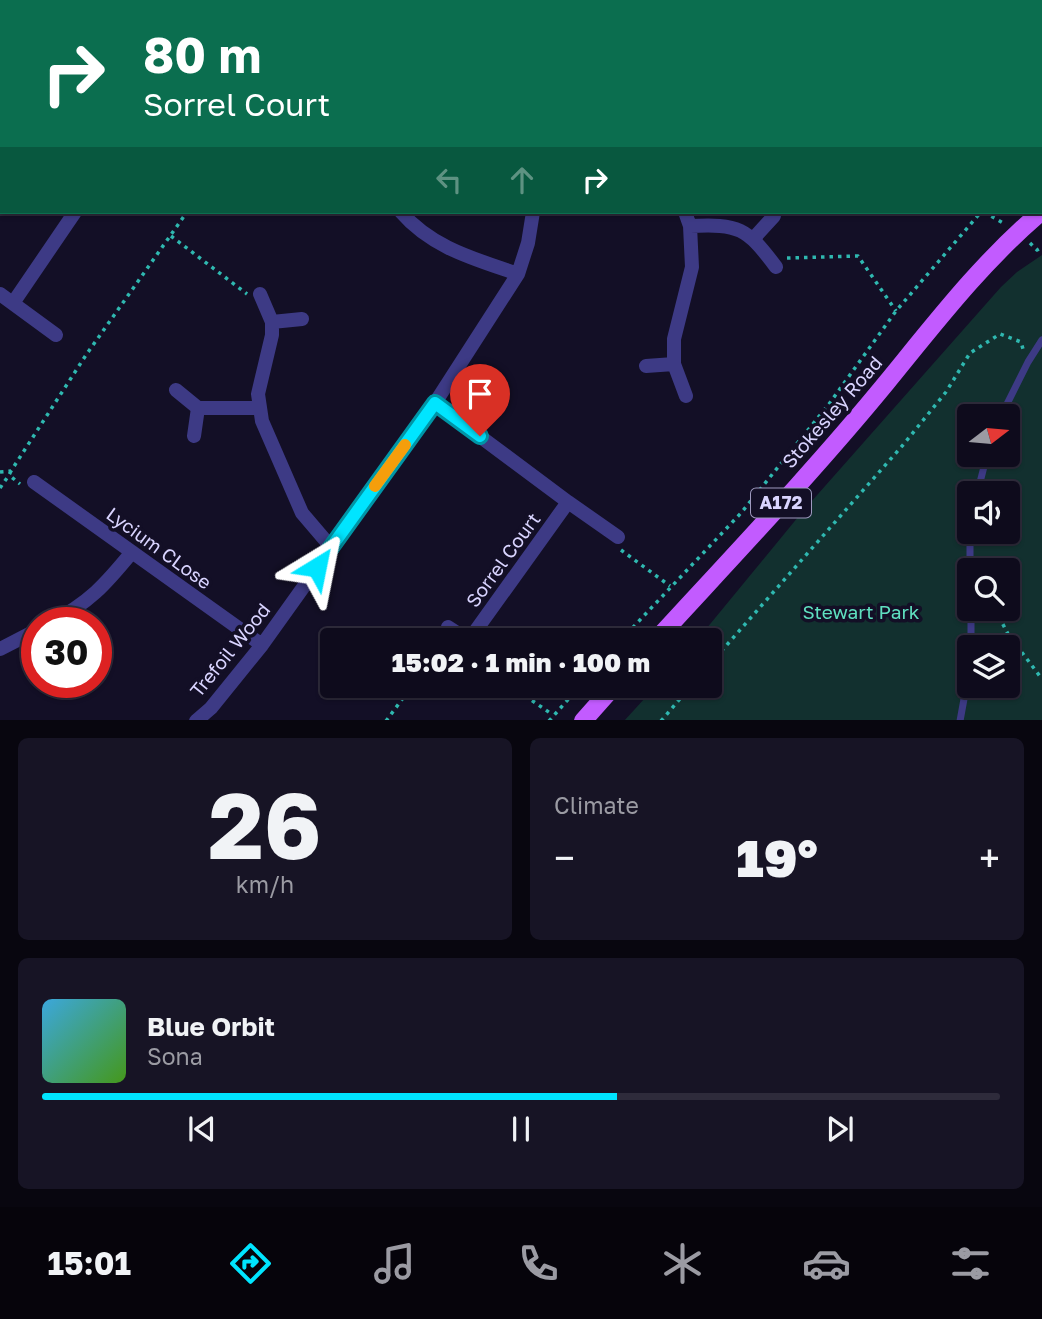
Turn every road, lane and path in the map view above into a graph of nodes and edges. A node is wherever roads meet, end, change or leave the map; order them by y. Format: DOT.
graph roads {
  1 [pos="74,214"];
  2 [pos="186,214"];
  3 [pos="403,214"];
  4 [pos="533,214"];
  5 [pos="979,214"];
  6 [pos="1038,214"];
  7 [pos="774,216"];
  8 [pos="688,219"];
  9 [pos="171,236"];
  10 [pos="754,238"];
  11 [pos="776,267"];
  12 [pos="518,274"];
  13 [pos="0,294"];
  14 [pos="260,294"];
  15 [pos="13,303"];
  16 [pos="896,311"];
  17 [pos="302,319"];
  18 [pos="272,322"];
  19 [pos="56,335"];
  20 [pos="1042,340"];
  21 [pos="1028,362"];
  22 [pos="674,364"];
  23 [pos="646,366"];
  24 [pos="176,390"];
  25 [pos="686,396"];
  26 [pos="435,403"];
  27 [pos="1007,404"];
  28 [pos="198,408"];
  29 [pos="259,408"];
  30 [pos="194,436"];
  31 [pos="0,472"];
  32 [pos="9,475"];
  33 [pos="34,482"];
  34 [pos="0,488"];
  35 [pos="568,502"];
  36 [pos="618,537"];
  37 [pos="331,547"];
  38 [pos="132,552"];
  39 [pos="670,586"];
  40 [pos="77,607"];
  41 [pos="1001,621"];
  42 [pos="477,628"];
  43 [pos="632,628"];
  44 [pos="667,628"];
  45 [pos="21,638"];
  46 [pos="262,645"];
  47 [pos="0,649"];
  48 [pos="722,650"];
  49 [pos="1042,679"];
  50 [pos="403,698"];
  51 [pos="528,698"];
  52 [pos="569,698"];
  53 [pos="603,698"];
  54 [pos="680,698"];
  55 [pos="964,698"];
  56 [pos="553,715"];
  57 [pos="196,720"];
  58 [pos="386,720"];
  59 [pos="549,720"];
  60 [pos="583,720"];
  61 [pos="661,720"];
  62 [pos="960,720"];
  1 -- 15 [label="street"];
  2 -- 9 [label="path"];
  3 -- 12 [label="street"];
  4 -- 12 [label="street, Trefoil Wood"];
  5 -- 16 [label="path"];
  6 -- 44 [label="main road, Stokesley Road / A172"];
  7 -- 10 [label="street"];
  8 -- 10 [label="street"];
  8 -- 22 [label="street"];
  9 -- 14 [label="path"];
  9 -- 31 [label="path"];
  10 -- 11 [label="street"];
  11 -- 16 [label="path"];
  12 -- 26 [label="street, Trefoil Wood"];
  13 -- 15 [label="street"];
  14 -- 18 [label="street"];
  15 -- 19 [label="street"];
  16 -- 39 [label="path"];
  17 -- 18 [label="street"];
  18 -- 29 [label="street"];
  20 -- 21 [label="lane"];
  21 -- 27 [label="lane"];
  21 -- 48 [label="path"];
  22 -- 23 [label="street"];
  22 -- 25 [label="street"];
  24 -- 28 [label="street"];
  26 -- 35 [label="street"];
  26 -- 37 [label="street, Trefoil Wood"];
  28 -- 29 [label="street"];
  28 -- 30 [label="street"];
  29 -- 37 [label="street"];
  32 -- 34 [label="path"];
  33 -- 38 [label="street, Lycium CLose"];
  35 -- 36 [label="street"];
  35 -- 42 [label="street, Sorrel Court"];
  36 -- 39 [label="path"];
  37 -- 46 [label="street, Trefoil Wood"];
  38 -- 40 [label="street"];
  38 -- 46 [label="street, Lycium CLose"];
  39 -- 43 [label="path"];
  41 -- 49 [label="path"];
  45 -- 47 [label="street"];
  46 -- 57 [label="street, Trefoil Wood"];
  50 -- 58 [label="path"];
  51 -- 56 [label="path"];
  52 -- 56 [label="path"];
  53 -- 60 [label="main road"];
  54 -- 61 [label="path"];
  55 -- 62 [label="lane"];
  56 -- 59 [label="path"];
}
